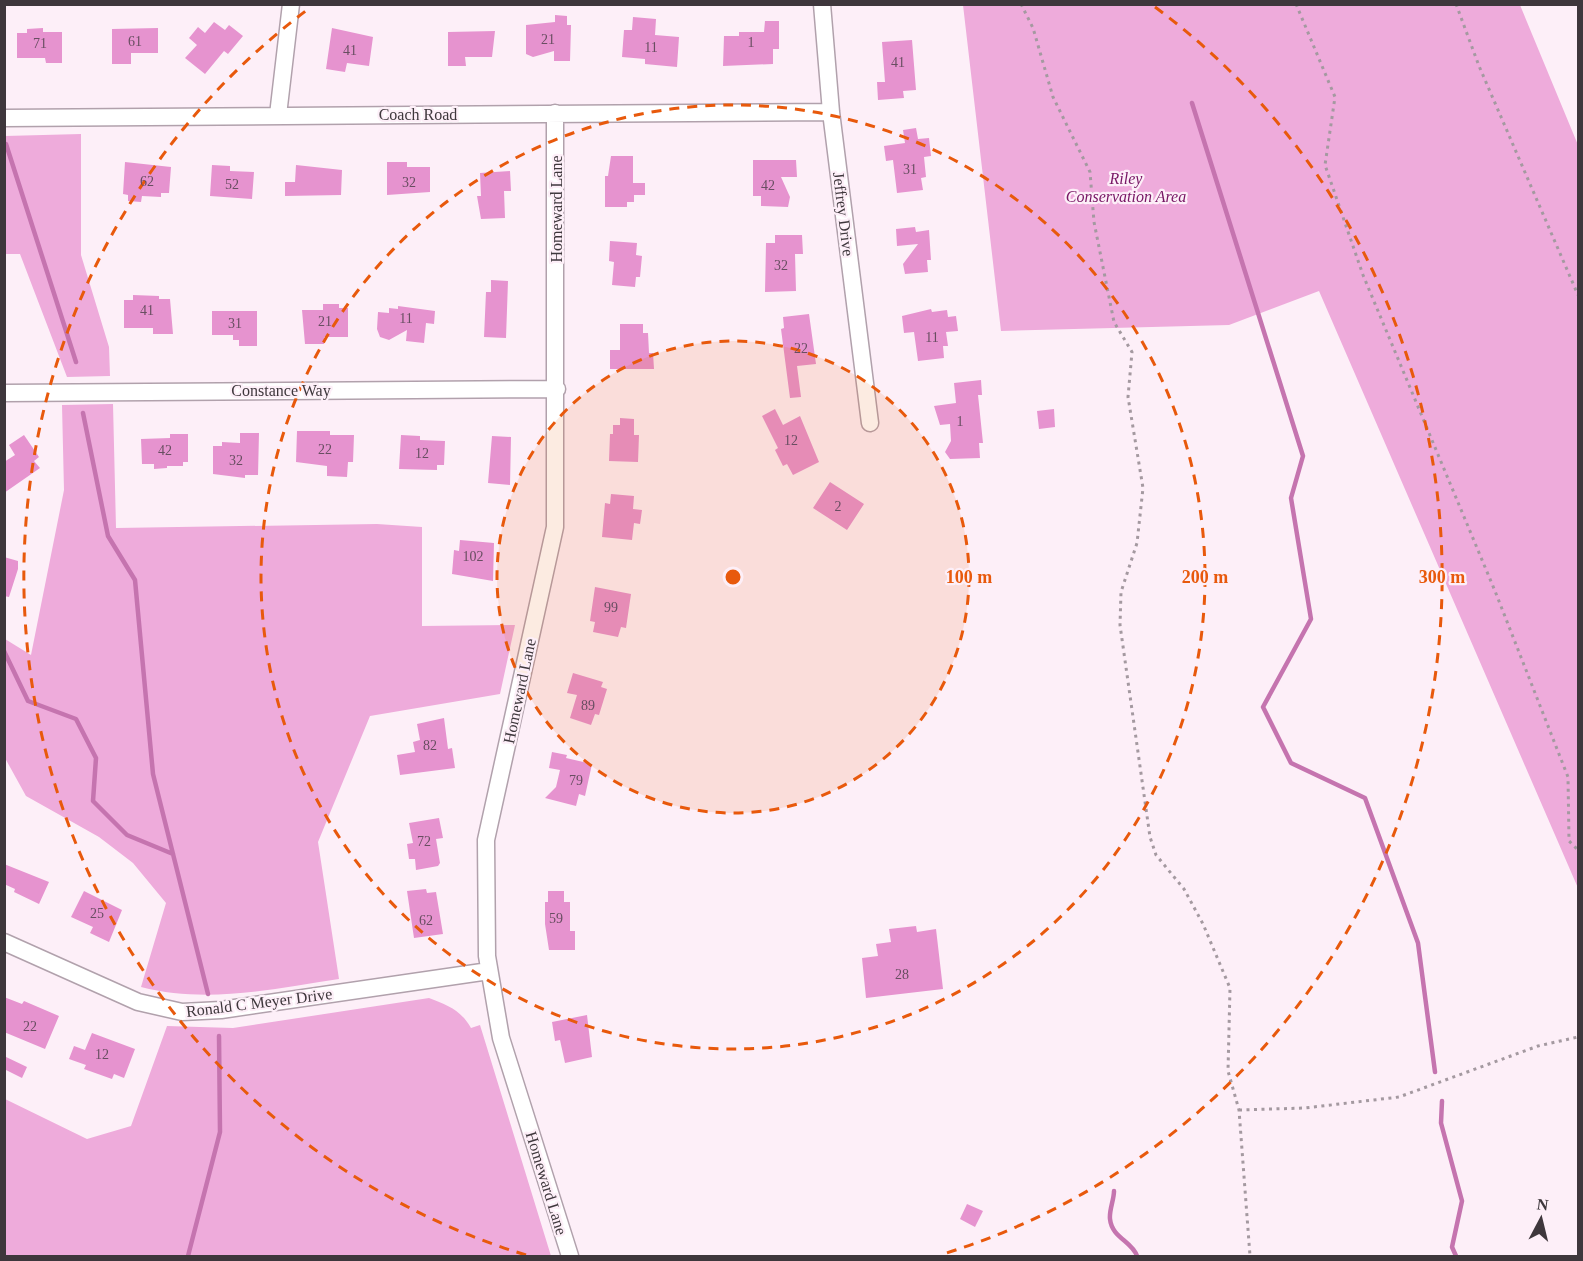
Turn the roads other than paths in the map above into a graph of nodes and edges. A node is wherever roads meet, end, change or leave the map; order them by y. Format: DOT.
graph roads {
  1 [pos="291,4"];
  2 [pos="822,4"];
  3 [pos="831,112"];
  4 [pos="555,113"];
  5 [pos="278,115"];
  6 [pos="4,118"];
  7 [pos="557,389"];
  8 [pos="4,393"];
  9 [pos="870,423"];
  10 [pos="4,942"];
  11 [pos="489,970"];
  12 [pos="570,1257"];
  1 -- 5 [label="street"];
  2 -- 3 [label="street, Jeffrey Drive"];
  3 -- 4 [label="street, Coach Road"];
  3 -- 9 [label="street, Jeffrey Drive"];
  4 -- 5 [label="street, Coach Road"];
  4 -- 7 [label="street, Homeward Lane"];
  5 -- 6 [label="street, Coach Road"];
  7 -- 8 [label="street, Constance Way"];
  7 -- 11 [label="street, Homeward Lane"];
  10 -- 11 [label="street, Ronald C Meyer Drive"];
  11 -- 12 [label="street, Homeward Lane"];
}
